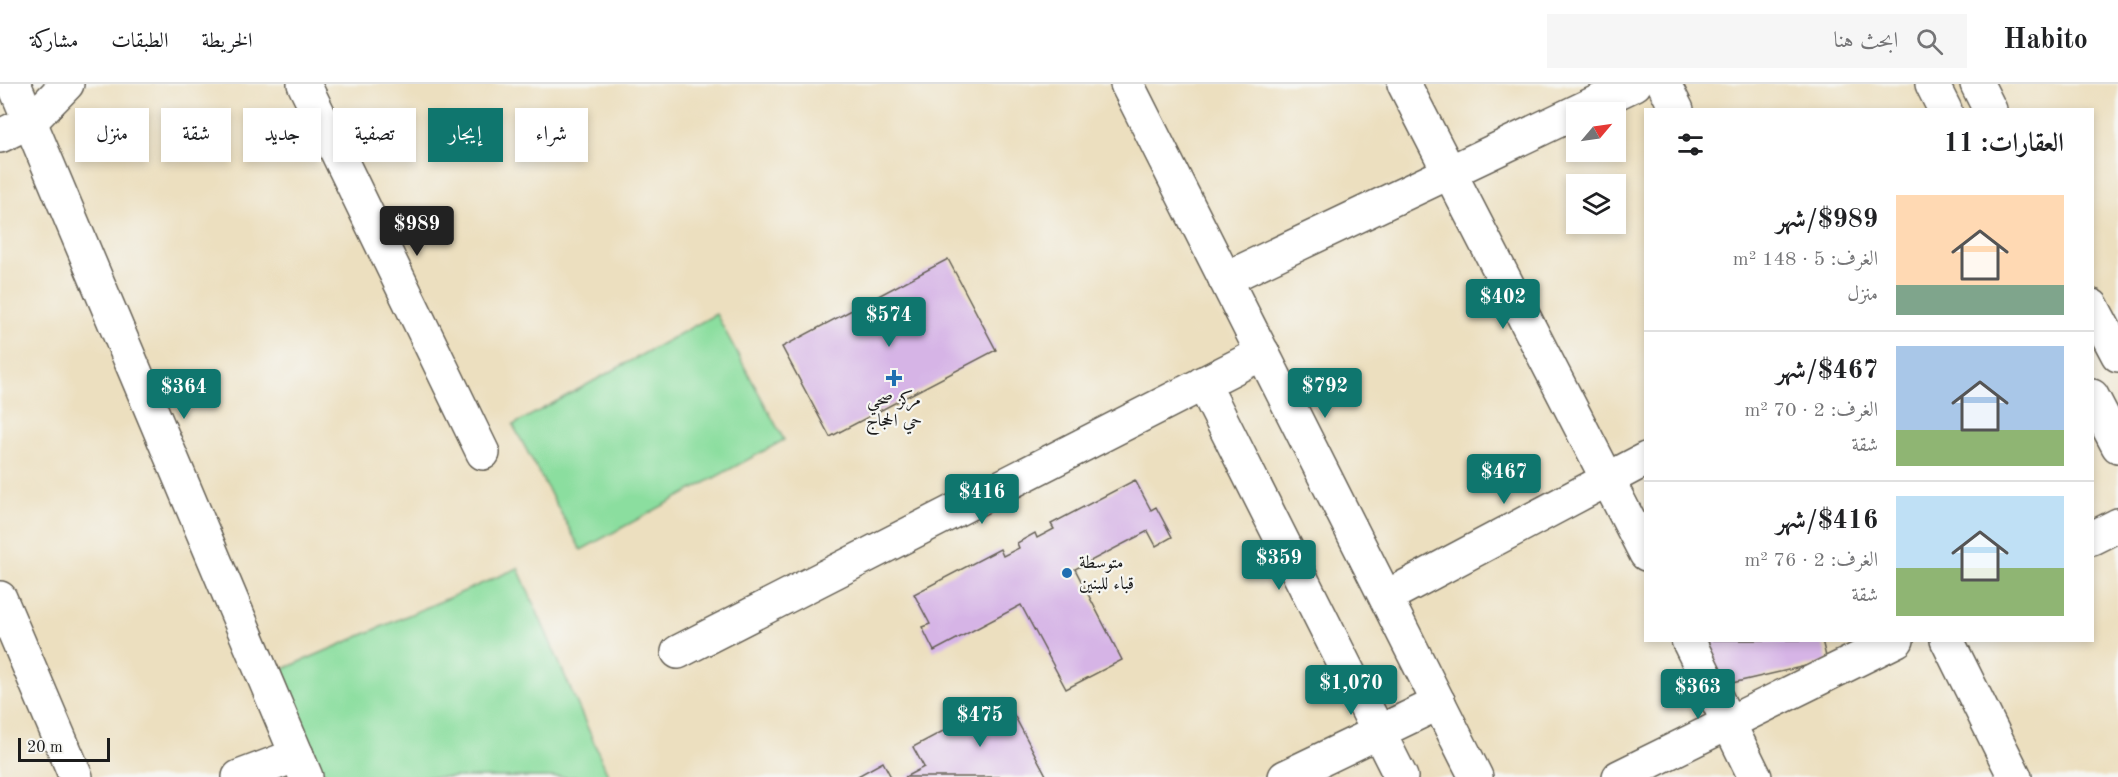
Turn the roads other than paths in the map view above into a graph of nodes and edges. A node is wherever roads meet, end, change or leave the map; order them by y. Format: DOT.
graph roads {
  1 [pos="14,84"];
  2 [pos="67,84"];
  3 [pos="304,84"];
  4 [pos="1127,84"];
  5 [pos="1404,84"];
  6 [pos="1635,84"];
  7 [pos="1664,84"];
  8 [pos="1932,84"];
  9 [pos="1977,84"];
  10 [pos="1676,108"];
  11 [pos="1944,108"];
  12 [pos="1989,108"];
  13 [pos="31,121"];
  14 [pos="0,136"];
  15 [pos="1450,171"];
  16 [pos="1225,279"];
  17 [pos="2094,310"];
  18 [pos="1263,354"];
  19 [pos="2118,356"];
  20 [pos="1203,382"];
  21 [pos="2094,400"];
  22 [pos="2118,446"];
  23 [pos="483,453"];
  24 [pos="1644,460"];
  25 [pos="1608,478"];
  26 [pos="2118,525"];
  27 [pos="2094,537"];
  28 [pos="1644,550"];
  29 [pos="1386,597"];
  30 [pos="0,598"];
  31 [pos="8,642"];
  32 [pos="1689,642"];
  33 [pos="1893,642"];
  34 [pos="1948,642"];
  35 [pos="678,652"];
  36 [pos="1439,703"];
  37 [pos="1728,722"];
  38 [pos="1378,731"];
  39 [pos="301,766"];
  40 [pos="76,777"];
  41 [pos="239,777"];
  42 [pos="1285,777"];
  43 [pos="1401,777"];
  44 [pos="1476,777"];
  45 [pos="1619,777"];
  46 [pos="1755,777"];
  47 [pos="2015,777"];
  1 -- 13 [label="street"];
  2 -- 13 [label="street"];
  3 -- 23 [label="street"];
  4 -- 16 [label="street"];
  5 -- 15 [label="street"];
  6 -- 15 [label="street"];
  7 -- 10 [label="street"];
  8 -- 11 [label="street"];
  9 -- 12 [label="street"];
  13 -- 14 [label="street"];
  13 -- 39 [label="street"];
  15 -- 16 [label="street"];
  15 -- 25 [label="street"];
  16 -- 18 [label="street"];
  17 -- 19 [label="street"];
  18 -- 20 [label="street"];
  18 -- 29 [label="street"];
  20 -- 35 [label="street"];
  20 -- 38 [label="street"];
  21 -- 22 [label="street"];
  24 -- 25 [label="street"];
  25 -- 28 [label="street"];
  25 -- 29 [label="street"];
  26 -- 27 [label="street"];
  29 -- 36 [label="street"];
  30 -- 31 [label="street"];
  31 -- 40 [label="street"];
  32 -- 37 [label="street"];
  33 -- 37 [label="street"];
  34 -- 47 [label="street"];
  36 -- 38 [label="street"];
  36 -- 44 [label="street"];
  37 -- 45 [label="street"];
  37 -- 46 [label="street"];
  38 -- 42 [label="street"];
  38 -- 43 [label="street"];
  39 -- 41 [label="street"];
}
